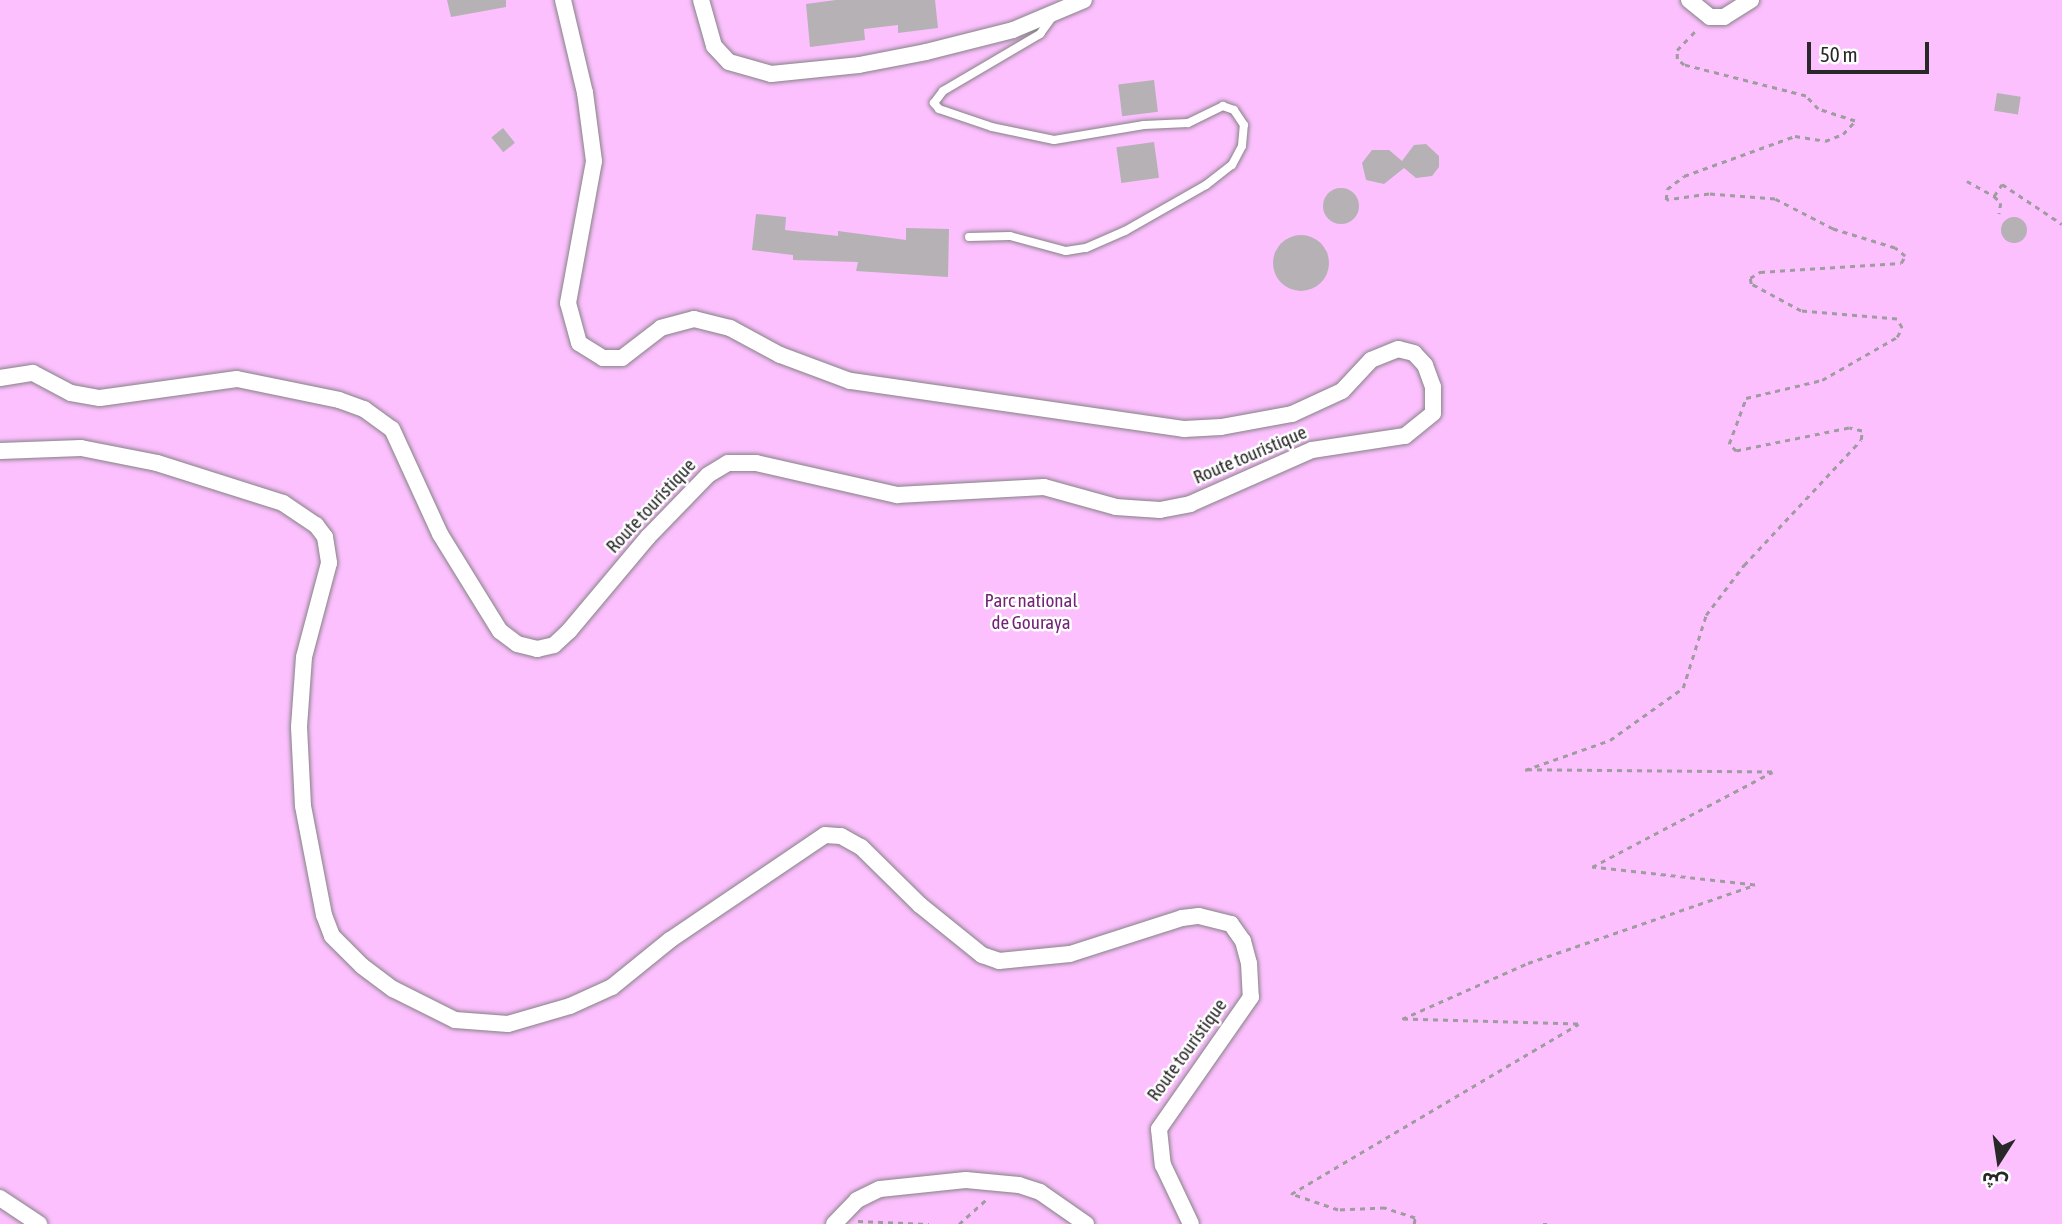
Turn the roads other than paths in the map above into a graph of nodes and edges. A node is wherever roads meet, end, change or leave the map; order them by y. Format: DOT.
graph roads {
  1 [pos="564,0"];
  2 [pos="701,0"];
  3 [pos="1084,0"];
  4 [pos="1689,0"];
  5 [pos="1751,0"];
  6 [pos="1054,13"];
  7 [pos="969,237"];
  8 [pos="0,378"];
  9 [pos="0,451"];
  10 [pos="0,1199"];
  11 [pos="836,1223"];
  12 [pos="39,1224"];
  13 [pos="1086,1224"];
  14 [pos="1191,1224"];
  1 -- 8 [label="street, Route touristique"];
  2 -- 6 [label="street"];
  3 -- 6 [label="street"];
  4 -- 5 [label="street"];
  6 -- 7 [label="lane"];
  9 -- 14 [label="street, Route touristique"];
  10 -- 12 [label="street"];
  11 -- 13 [label="street"];
}
